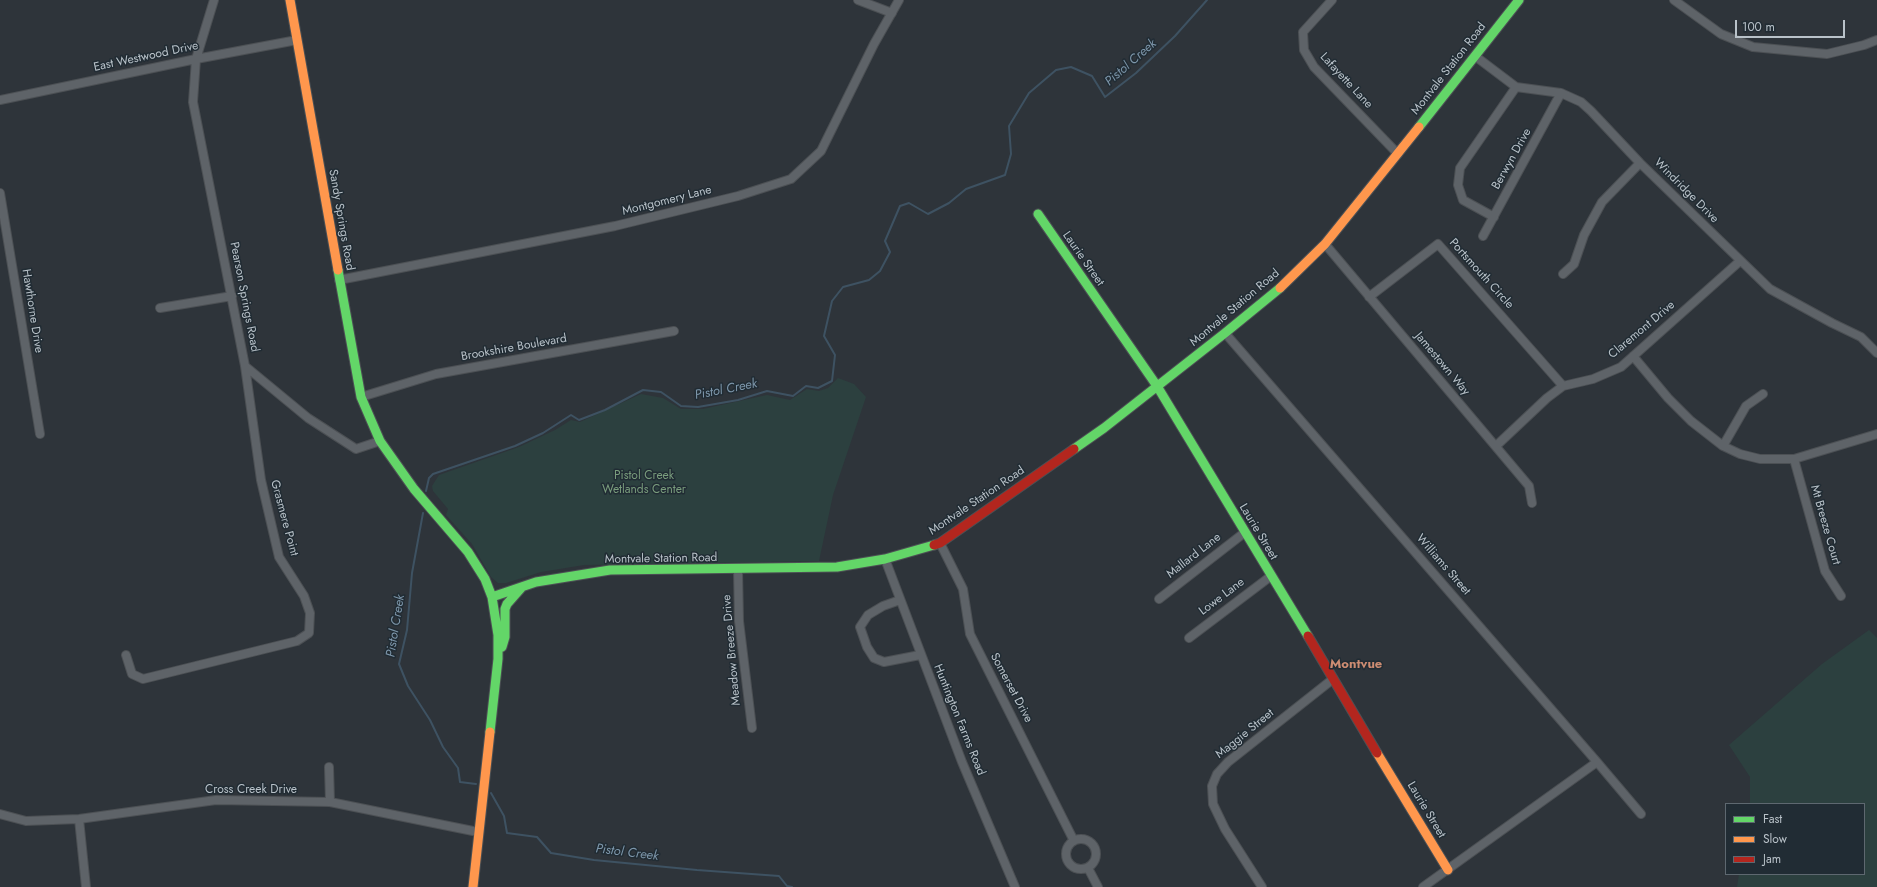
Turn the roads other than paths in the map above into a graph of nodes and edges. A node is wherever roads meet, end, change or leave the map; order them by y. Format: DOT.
graph roads {
  1 [pos="214,0"];
  2 [pos="290,0"];
  3 [pos="858,0"];
  4 [pos="899,0"];
  5 [pos="1332,0"];
  6 [pos="1519,0"];
  7 [pos="1674,0"];
  8 [pos="892,13"];
  9 [pos="297,40"];
  10 [pos="1877,40"];
  11 [pos="1475,56"];
  12 [pos="196,59"];
  13 [pos="1516,87"];
  14 [pos="1561,93"];
  15 [pos="0,100"];
  16 [pos="1398,154"];
  17 [pos="1640,163"];
  18 [pos="0,193"];
  19 [pos="1038,214"];
  20 [pos="1494,217"];
  21 [pos="1483,236"];
  22 [pos="1325,244"];
  23 [pos="1740,261"];
  24 [pos="1563,274"];
  25 [pos="339,280"];
  26 [pos="232,296"];
  27 [pos="1369,297"];
  28 [pos="160,308"];
  29 [pos="674,331"];
  30 [pos="1225,333"];
  31 [pos="1877,353"];
  32 [pos="1633,356"];
  33 [pos="245,366"];
  34 [pos="1157,386"];
  35 [pos="1563,386"];
  36 [pos="1763,394"];
  37 [pos="361,396"];
  38 [pos="40,434"];
  39 [pos="1877,434"];
  40 [pos="380,441"];
  41 [pos="1496,446"];
  42 [pos="1723,446"];
  43 [pos="1794,458"];
  44 [pos="1532,503"];
  45 [pos="1244,533"];
  46 [pos="940,543"];
  47 [pos="885,559"];
  48 [pos="738,570"];
  49 [pos="1271,576"];
  50 [pos="523,586"];
  51 [pos="1841,596"];
  52 [pos="492,597"];
  53 [pos="1159,599"];
  54 [pos="900,600"];
  55 [pos="1189,638"];
  56 [pos="126,655"];
  57 [pos="920,655"];
  58 [pos="498,659"];
  59 [pos="1333,679"];
  60 [pos="752,728"];
  61 [pos="1597,762"];
  62 [pos="329,767"];
  63 [pos="330,802"];
  64 [pos="0,814"];
  65 [pos="1641,814"];
  66 [pos="79,819"];
  67 [pos="478,832"];
  68 [pos="1074,840"];
  69 [pos="1088,868"];
  70 [pos="1448,870"];
  71 [pos="86,887"];
  72 [pos="473,887"];
  73 [pos="1014,887"];
  74 [pos="1098,887"];
  75 [pos="1262,887"];
  76 [pos="1423,887"];
  1 -- 12 [label="street, Pearson Springs Road"];
  2 -- 9 [label="street, Sandy Springs Road"];
  3 -- 8 [label="street"];
  4 -- 8 [label="street, Montgomery Lane"];
  5 -- 16 [label="street, Lafayette Lane"];
  6 -- 11 [label="street, Montvale Station Road"];
  7 -- 10 [label="street"];
  8 -- 25 [label="street, Montgomery Lane"];
  9 -- 12 [label="street, East Westwood Drive"];
  9 -- 25 [label="street, Sandy Springs Road"];
  11 -- 13 [label="street, Windridge Drive"];
  11 -- 16 [label="street, Montvale Station Road"];
  12 -- 15 [label="street, East Westwood Drive"];
  12 -- 26 [label="street, Pearson Springs Road"];
  13 -- 14 [label="street, Windridge Drive"];
  13 -- 20 [label="street"];
  14 -- 17 [label="street, Windridge Drive"];
  14 -- 20 [label="street, Berwyn Drive"];
  16 -- 22 [label="street, Montvale Station Road"];
  17 -- 23 [label="street, Windridge Drive"];
  17 -- 24 [label="street"];
  18 -- 38 [label="street, Hawthorne Drive"];
  19 -- 34 [label="street, Laurie Street"];
  20 -- 21 [label="street, Berwyn Drive"];
  22 -- 27 [label="street, Jamestown Way"];
  22 -- 30 [label="street, Montvale Station Road"];
  23 -- 31 [label="street, Windridge Drive"];
  23 -- 32 [label="street, Claremont Drive"];
  25 -- 37 [label="street, Sandy Springs Road"];
  26 -- 28 [label="street"];
  26 -- 33 [label="street, Pearson Springs Road"];
  27 -- 35 [label="street, Portsmouth Circle"];
  27 -- 41 [label="street, Jamestown Way"];
  29 -- 37 [label="street, Brookshire Boulevard"];
  30 -- 34 [label="street, Montvale Station Road"];
  30 -- 61 [label="street, Williams Street"];
  32 -- 35 [label="street, Claremont Drive"];
  32 -- 42 [label="street"];
  33 -- 40 [label="street, Pearson Springs Road"];
  33 -- 56 [label="street, Grasmere Point"];
  34 -- 45 [label="street, Laurie Street"];
  34 -- 46 [label="street, Montvale Station Road"];
  35 -- 41 [label="street, Claremont Drive"];
  36 -- 42 [label="street"];
  37 -- 40 [label="street, Sandy Springs Road"];
  39 -- 43 [label="street"];
  40 -- 52 [label="street"];
  41 -- 44 [label="street, Jamestown Way"];
  42 -- 43 [label="street"];
  43 -- 51 [label="street, Mt Breeze Court"];
  45 -- 49 [label="street, Laurie Street"];
  45 -- 53 [label="street, Mallard Lane"];
  46 -- 47 [label="street, Montvale Station Road"];
  46 -- 68 [label="street, Somerset Drive"];
  47 -- 48 [label="street, Montvale Station Road"];
  47 -- 54 [label="street, Huntington Farms Road"];
  48 -- 50 [label="street, Montvale Station Road"];
  48 -- 60 [label="street, Meadow Breeze Drive"];
  49 -- 55 [label="street, Lowe Lane"];
  49 -- 59 [label="street, Laurie Street"];
  50 -- 52 [label="street, Montvale Station Road"];
  50 -- 58 [label="street"];
  52 -- 58 [label="street"];
  54 -- 57 [label="street, Huntington Farms Road"];
  54 -- 57 [label="street"];
  57 -- 73 [label="street, Huntington Farms Road"];
  58 -- 67 [label="street"];
  59 -- 70 [label="street, Laurie Street"];
  59 -- 75 [label="street, Maggie Street"];
  61 -- 65 [label="street, Williams Street"];
  61 -- 70 [label="street"];
  62 -- 63 [label="street"];
  63 -- 66 [label="street, Cross Creek Drive"];
  63 -- 67 [label="street, Cross Creek Drive"];
  64 -- 66 [label="street, Cross Creek Drive"];
  66 -- 71 [label="street"];
  67 -- 72 [label="street"];
  68 -- 69 [label="street"];
  68 -- 69 [label="street"];
  69 -- 74 [label="street"];
  70 -- 76 [label="street"];
}
